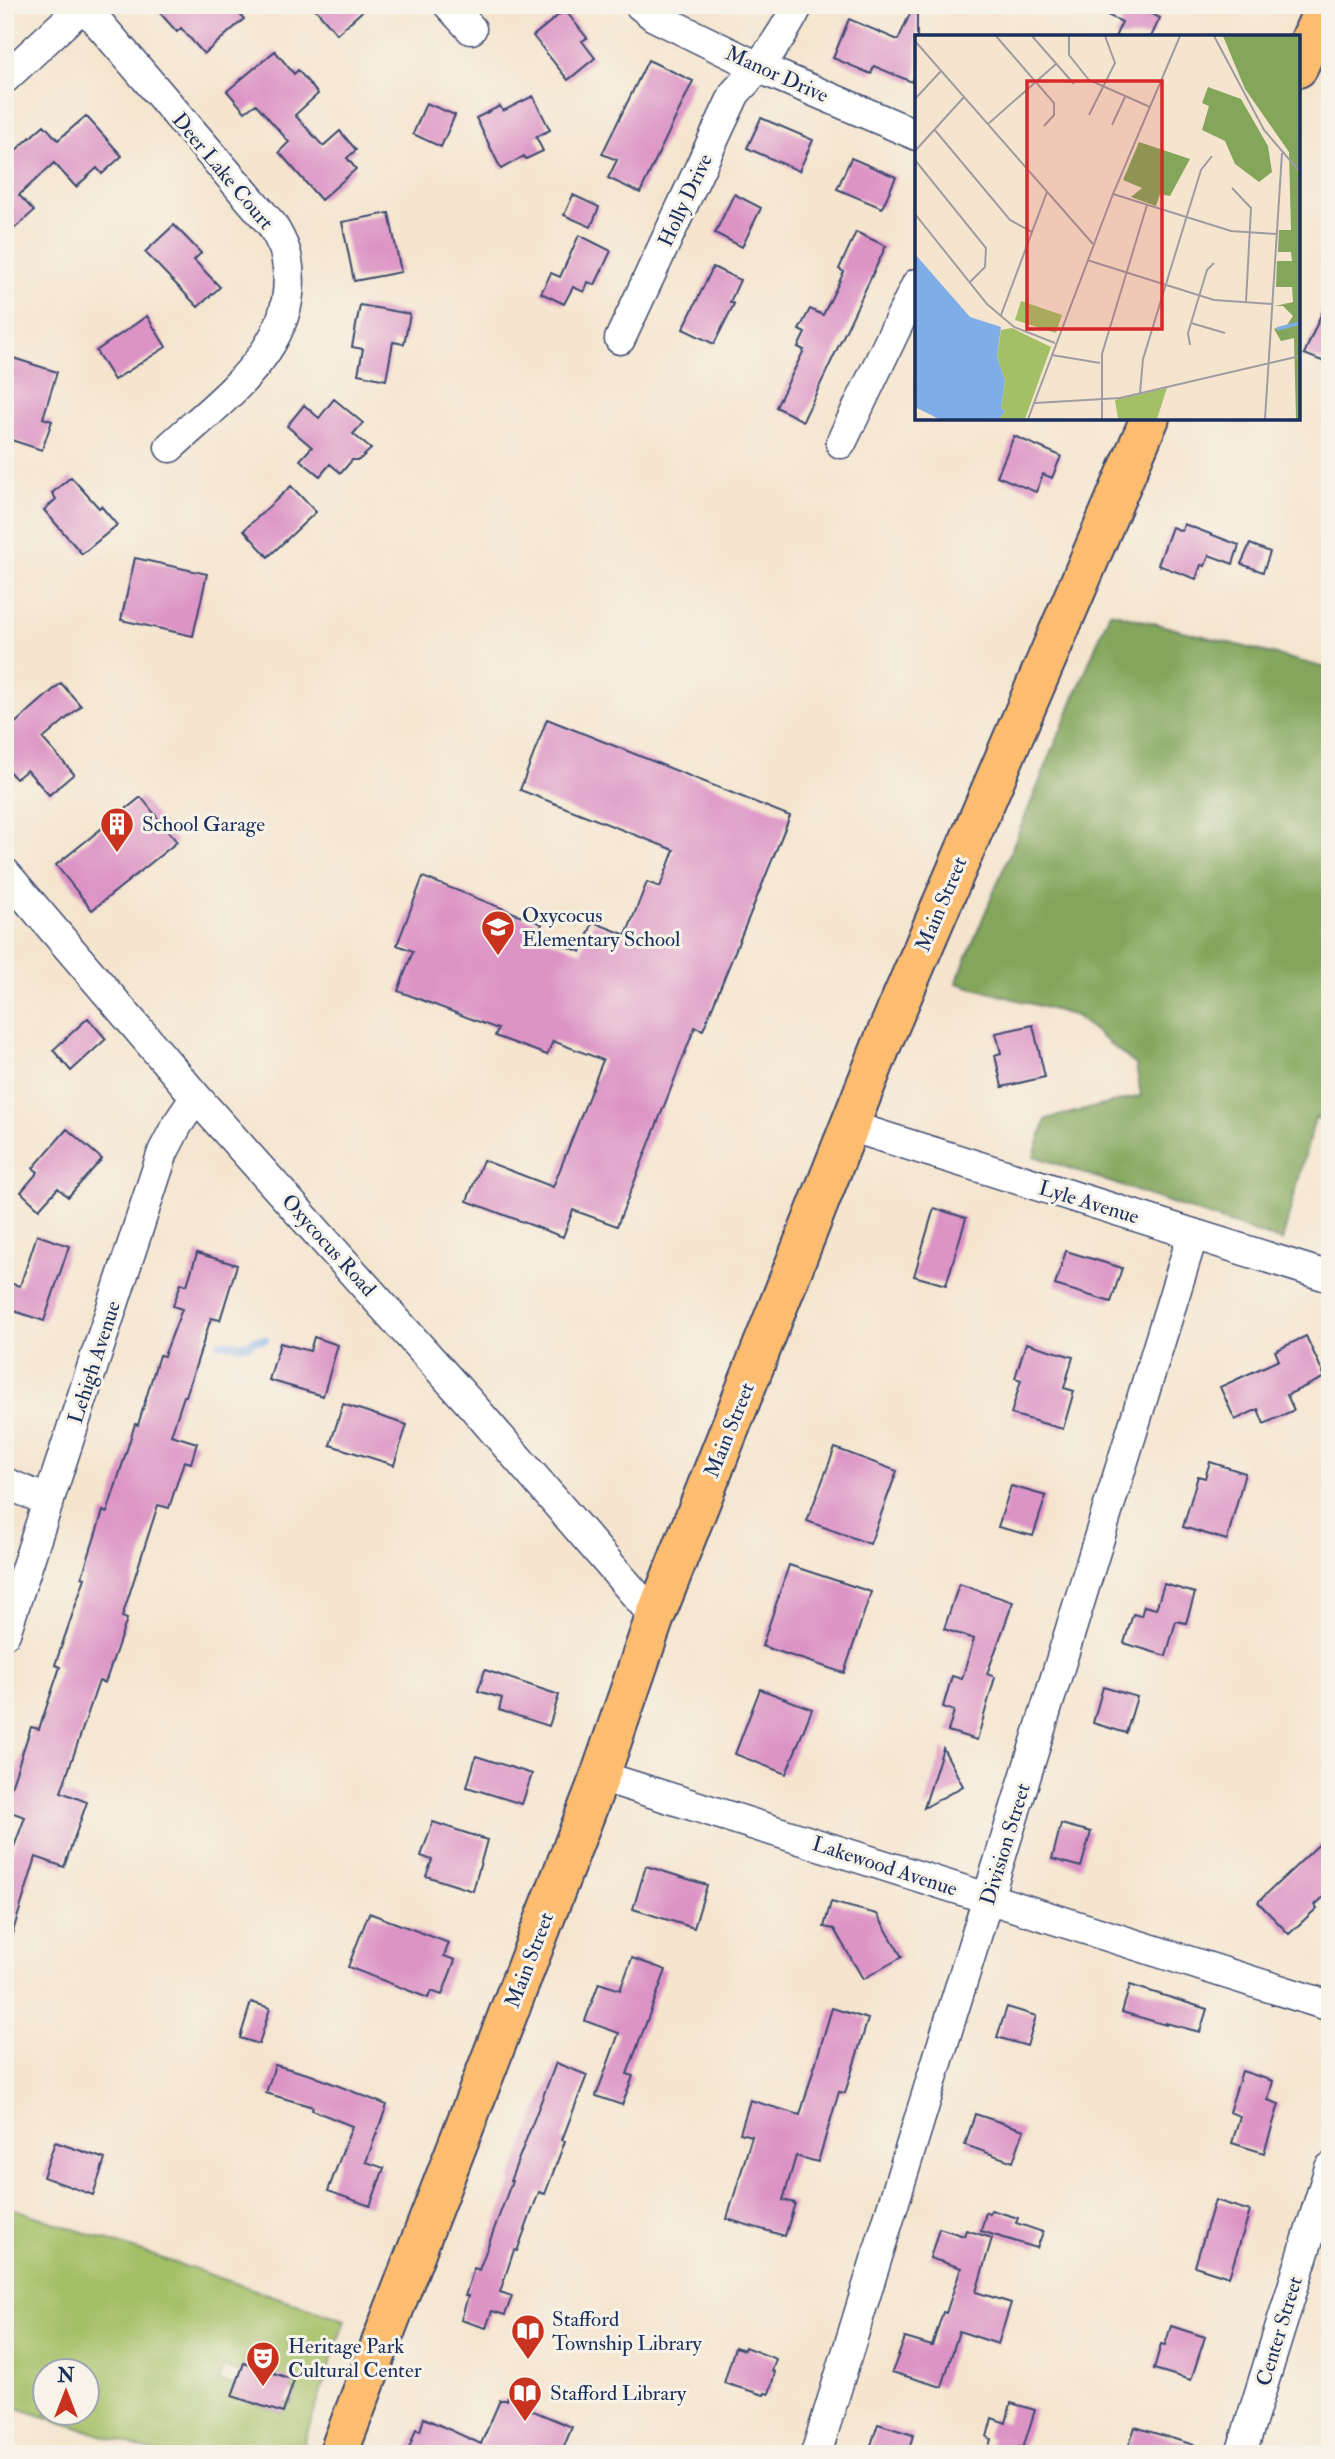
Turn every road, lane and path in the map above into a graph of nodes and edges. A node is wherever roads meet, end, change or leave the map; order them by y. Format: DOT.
graph roads {
  1 [pos="83,5"];
  2 [pos="449,5"];
  3 [pos="640,5"];
  4 [pos="798,5"];
  5 [pos="1325,5"];
  6 [pos="471,29"];
  7 [pos="1300,63"];
  8 [pos="760,68"];
  9 [pos="5,78"];
  10 [pos="915,134"];
  11 [pos="915,288"];
  12 [pos="620,340"];
  13 [pos="1149,420"];
  14 [pos="841,443"];
  15 [pos="170,447"];
  16 [pos="5,873"];
  17 [pos="196,1097"];
  18 [pos="849,1126"];
  19 [pos="1193,1234"];
  20 [pos="1330,1277"];
  21 [pos="5,1483"];
  22 [pos="49,1501"];
  23 [pos="654,1617"];
  24 [pos="5,1633"];
  25 [pos="600,1776"];
  26 [pos="989,1899"];
  27 [pos="1330,2006"];
  28 [pos="1330,2168"];
  29 [pos="338,2454"];
  30 [pos="816,2454"];
  31 [pos="1241,2454"];
  1 -- 9 [label="street"];
  1 -- 15 [label="street, Deer Lake Court"];
  2 -- 6 [label="street"];
  3 -- 8 [label="street, Manor Drive"];
  4 -- 8 [label="street, Holly Drive"];
  5 -- 7 [label="highway"];
  8 -- 10 [label="street, Manor Drive"];
  8 -- 12 [label="street, Holly Drive"];
  11 -- 14 [label="street"];
  13 -- 18 [label="highway, Main Street"];
  16 -- 17 [label="street, Oxycocus Road"];
  17 -- 22 [label="street, Lehigh Avenue"];
  17 -- 23 [label="street, Oxycocus Road"];
  18 -- 19 [label="street, Lyle Avenue"];
  18 -- 23 [label="highway, Main Street"];
  19 -- 20 [label="street, Lyle Avenue"];
  19 -- 26 [label="street, Division Street"];
  21 -- 22 [label="street"];
  22 -- 24 [label="street, Lehigh Avenue"];
  23 -- 25 [label="highway, Main Street"];
  25 -- 26 [label="street, Lakewood Avenue"];
  25 -- 29 [label="highway, Main Street"];
  26 -- 27 [label="street, Lakewood Avenue"];
  26 -- 30 [label="street, Division Street"];
  28 -- 31 [label="street, Center Street"];
}
